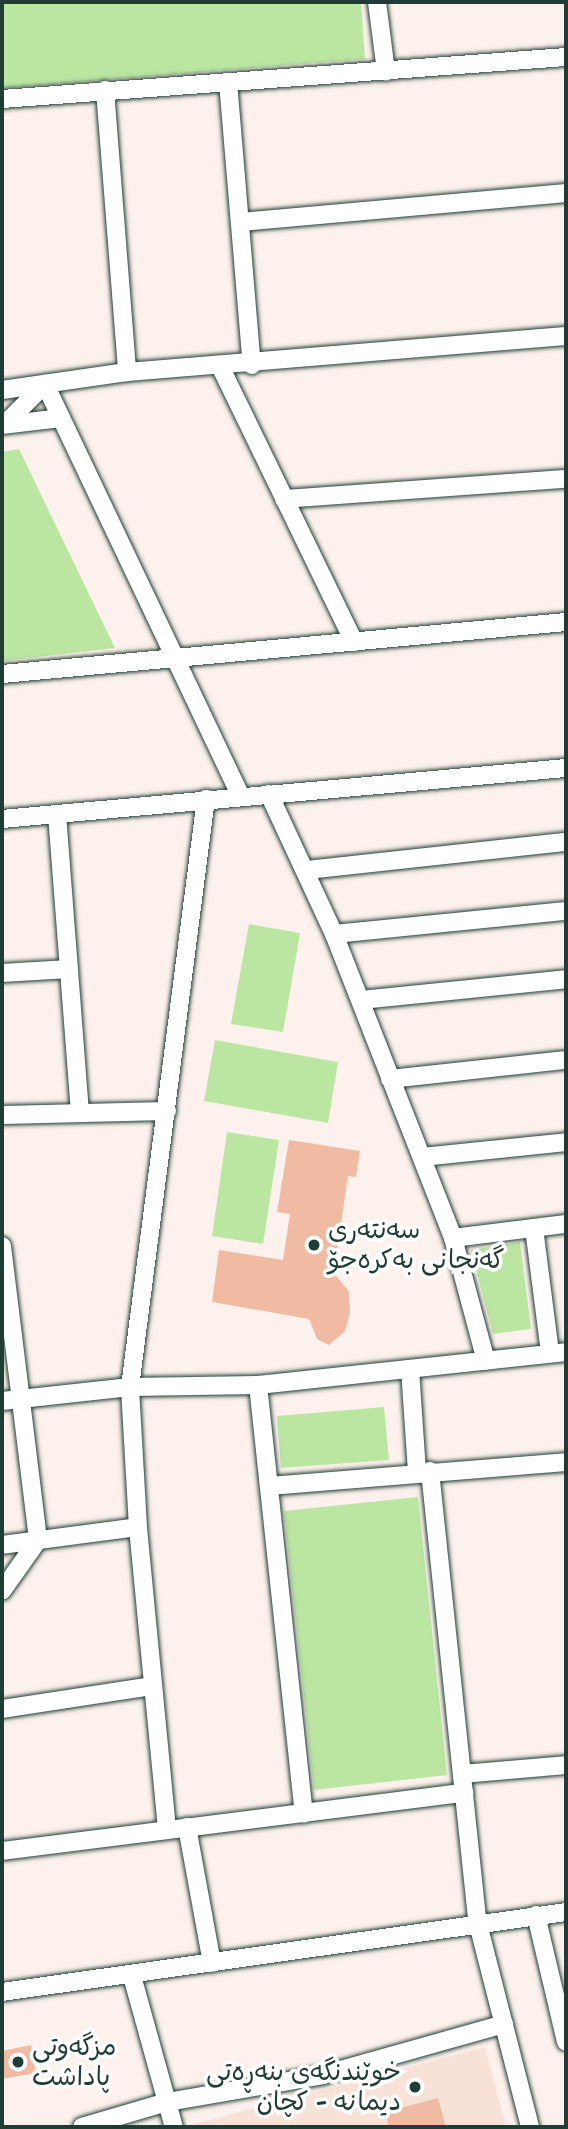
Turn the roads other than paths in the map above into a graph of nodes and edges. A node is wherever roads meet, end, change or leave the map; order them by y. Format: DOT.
graph roads {
  1 [pos="377,2"];
  2 [pos="566,57"];
  3 [pos="386,71"];
  4 [pos="228,82"];
  5 [pos="105,90"];
  6 [pos="2,99"];
  7 [pos="566,193"];
  8 [pos="241,222"];
  9 [pos="566,336"];
  10 [pos="252,365"];
  11 [pos="220,366"];
  12 [pos="127,372"];
  13 [pos="45,384"];
  14 [pos="2,390"];
  15 [pos="27,402"];
  16 [pos="61,418"];
  17 [pos="4,425"];
  18 [pos="566,479"];
  19 [pos="284,499"];
  20 [pos="566,622"];
  21 [pos="355,642"];
  22 [pos="176,658"];
  23 [pos="2,674"];
  24 [pos="566,768"];
  25 [pos="269,793"];
  26 [pos="241,796"];
  27 [pos="206,799"];
  28 [pos="57,814"];
  29 [pos="2,819"];
  30 [pos="566,842"];
  31 [pos="307,870"];
  32 [pos="566,911"];
  33 [pos="334,934"];
  34 [pos="69,969"];
  35 [pos="2,973"];
  36 [pos="566,979"];
  37 [pos="360,1000"];
  38 [pos="566,1060"];
  39 [pos="390,1079"];
  40 [pos="80,1111"];
  41 [pos="167,1111"];
  42 [pos="2,1115"];
  43 [pos="566,1142"];
  44 [pos="422,1157"];
  45 [pos="566,1224"];
  46 [pos="534,1228"];
  47 [pos="453,1238"];
  48 [pos="3,1256"];
  49 [pos="558,1352"];
  50 [pos="486,1361"];
  51 [pos="410,1368"];
  52 [pos="258,1385"];
  53 [pos="130,1387"];
  54 [pos="21,1398"];
  55 [pos="2,1401"];
  56 [pos="566,1462"];
  57 [pos="423,1472"];
  58 [pos="269,1486"];
  59 [pos="138,1527"];
  60 [pos="38,1540"];
  61 [pos="2,1545"];
  62 [pos="2,1591"];
  63 [pos="152,1686"];
  64 [pos="2,1709"];
  65 [pos="566,1765"];
  66 [pos="462,1774"];
  67 [pos="464,1793"];
  68 [pos="304,1814"];
  69 [pos="187,1827"];
  70 [pos="167,1829"];
  71 [pos="2,1851"];
  72 [pos="566,1912"];
  73 [pos="536,1915"];
  74 [pos="478,1924"];
  75 [pos="212,1963"];
  76 [pos="132,1976"];
  77 [pos="2,1992"];
  78 [pos="504,2024"];
  79 [pos="566,2042"];
  80 [pos="167,2102"];
  81 [pos="82,2127"];
  82 [pos="174,2127"];
  83 [pos="530,2127"];
  1 -- 3 [label="street"];
  2 -- 3 [label="street"];
  3 -- 4 [label="street"];
  4 -- 5 [label="street"];
  4 -- 8 [label="street"];
  5 -- 6 [label="street"];
  5 -- 12 [label="street"];
  7 -- 8 [label="street"];
  8 -- 10 [label="street"];
  9 -- 10 [label="street"];
  10 -- 11 [label="street"];
  11 -- 12 [label="street"];
  11 -- 19 [label="street"];
  12 -- 13 [label="street"];
  13 -- 14 [label="street"];
  13 -- 15 [label="street"];
  13 -- 16 [label="street"];
  14 -- 15 [label="street"];
  14 -- 17 [label="street"];
  15 -- 16 [label="street"];
  15 -- 17 [label="street"];
  16 -- 17 [label="street"];
  16 -- 22 [label="street"];
  18 -- 19 [label="street"];
  19 -- 21 [label="street"];
  20 -- 21 [label="street"];
  21 -- 22 [label="street"];
  22 -- 23 [label="street"];
  22 -- 26 [label="street"];
  24 -- 25 [label="street"];
  25 -- 26 [label="street"];
  25 -- 31 [label="street"];
  26 -- 27 [label="street"];
  27 -- 28 [label="street"];
  27 -- 41 [label="street"];
  28 -- 29 [label="street"];
  28 -- 34 [label="street"];
  30 -- 31 [label="street"];
  31 -- 33 [label="street"];
  32 -- 33 [label="street"];
  33 -- 37 [label="street"];
  34 -- 35 [label="street"];
  34 -- 40 [label="street"];
  36 -- 37 [label="street"];
  37 -- 39 [label="street"];
  38 -- 39 [label="street"];
  39 -- 44 [label="street"];
  40 -- 41 [label="street"];
  40 -- 42 [label="street"];
  41 -- 53 [label="street"];
  43 -- 44 [label="street"];
  44 -- 47 [label="street"];
  45 -- 46 [label="street"];
  46 -- 47 [label="street"];
  46 -- 49 [label="street"];
  47 -- 50 [label="street"];
  48 -- 54 [label="street"];
  49 -- 50 [label="street"];
  50 -- 51 [label="street"];
  51 -- 52 [label="street"];
  51 -- 57 [label="street"];
  52 -- 53 [label="street"];
  52 -- 58 [label="street"];
  53 -- 54 [label="street"];
  53 -- 59 [label="street"];
  54 -- 55 [label="street"];
  54 -- 60 [label="street"];
  56 -- 57 [label="street"];
  57 -- 58 [label="street"];
  57 -- 66 [label="street"];
  58 -- 68 [label="street"];
  59 -- 60 [label="street"];
  59 -- 63 [label="street"];
  60 -- 61 [label="street"];
  60 -- 62 [label="street"];
  63 -- 64 [label="street"];
  63 -- 70 [label="street"];
  65 -- 66 [label="street"];
  66 -- 67 [label="street"];
  67 -- 68 [label="street"];
  67 -- 74 [label="street"];
  68 -- 69 [label="street"];
  69 -- 70 [label="street"];
  69 -- 75 [label="street"];
  70 -- 71 [label="street"];
  72 -- 73 [label="street"];
  73 -- 74 [label="street"];
  73 -- 79 [label="street"];
  74 -- 75 [label="street"];
  74 -- 78 [label="street"];
  75 -- 76 [label="street"];
  76 -- 77 [label="street"];
  76 -- 80 [label="street"];
  78 -- 80 [label="street"];
  78 -- 83 [label="street"];
  80 -- 81 [label="street"];
  80 -- 82 [label="street"];
}
